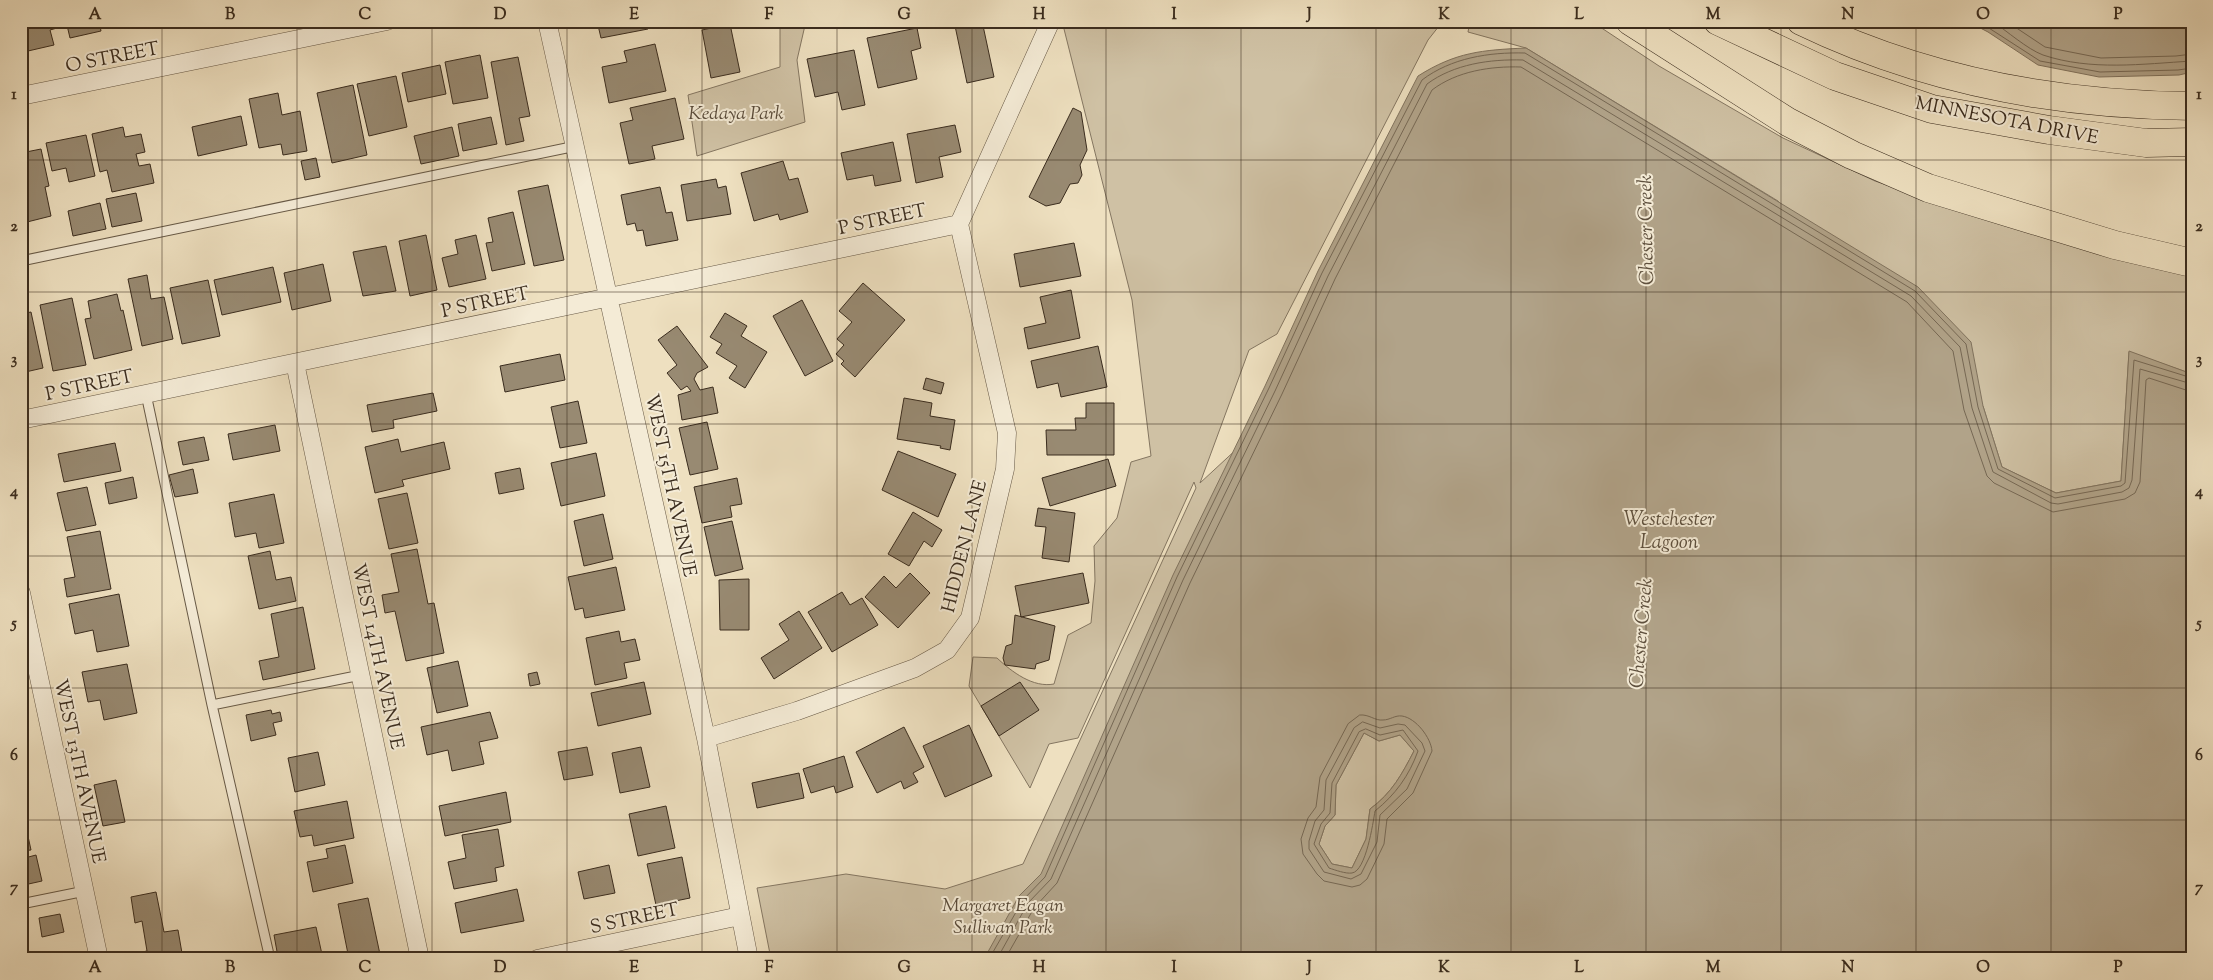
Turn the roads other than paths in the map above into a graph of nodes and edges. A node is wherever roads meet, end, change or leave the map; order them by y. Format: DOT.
graph roads {
  1 [pos="387,21"];
  2 [pos="547,21"];
  3 [pos="1048,21"];
  4 [pos="1630,21"];
  5 [pos="1718,21"];
  6 [pos="1801,21"];
  7 [pos="21,96"];
  8 [pos="2192,106"];
  9 [pos="2192,142"];
  10 [pos="576,146"];
  11 [pos="959,224"];
  12 [pos="21,261"];
  13 [pos="2192,263"];
  14 [pos="609,296"];
  15 [pos="295,363"];
  16 [pos="146,394"];
  17 [pos="21,420"];
  18 [pos="21,593"];
  19 [pos="361,675"];
  20 [pos="212,705"];
  21 [pos="706,738"];
  22 [pos="85,892"];
  23 [pos="21,904"];
  24 [pos="740,916"];
  25 [pos="577,955"];
  26 [pos="99,959"];
  27 [pos="270,959"];
  28 [pos="420,959"];
  29 [pos="537,959"];
  30 [pos="749,959"];
  1 -- 7 [label="street, O STREET"];
  2 -- 10 [label="street, WEST 15TH AVENUE"];
  3 -- 11 [label="street"];
  4 -- 13 [label="main road"];
  5 -- 9 [label="main road, MINNESOTA DRIVE"];
  6 -- 8 [label="main road, MINNESOTA DRIVE"];
  10 -- 12 [label="lane"];
  10 -- 14 [label="street, WEST 15TH AVENUE"];
  11 -- 14 [label="street, P STREET"];
  11 -- 21 [label="street, HIDDEN LANE"];
  14 -- 15 [label="street, P STREET"];
  14 -- 21 [label="street, WEST 15TH AVENUE"];
  15 -- 16 [label="street, P STREET"];
  15 -- 19 [label="street, WEST 14TH AVENUE"];
  16 -- 17 [label="street, P STREET"];
  16 -- 20 [label="lane"];
  18 -- 22 [label="street, WEST 13TH AVENUE"];
  19 -- 20 [label="lane"];
  19 -- 28 [label="street, WEST 14TH AVENUE"];
  20 -- 27 [label="lane"];
  21 -- 24 [label="street, WEST 15TH AVENUE"];
  22 -- 23 [label="lane"];
  22 -- 26 [label="street, WEST 13TH AVENUE"];
  24 -- 25 [label="street, S STREET"];
  24 -- 30 [label="street, WEST 15TH AVENUE"];
  25 -- 29 [label="street, S STREET"];
}
